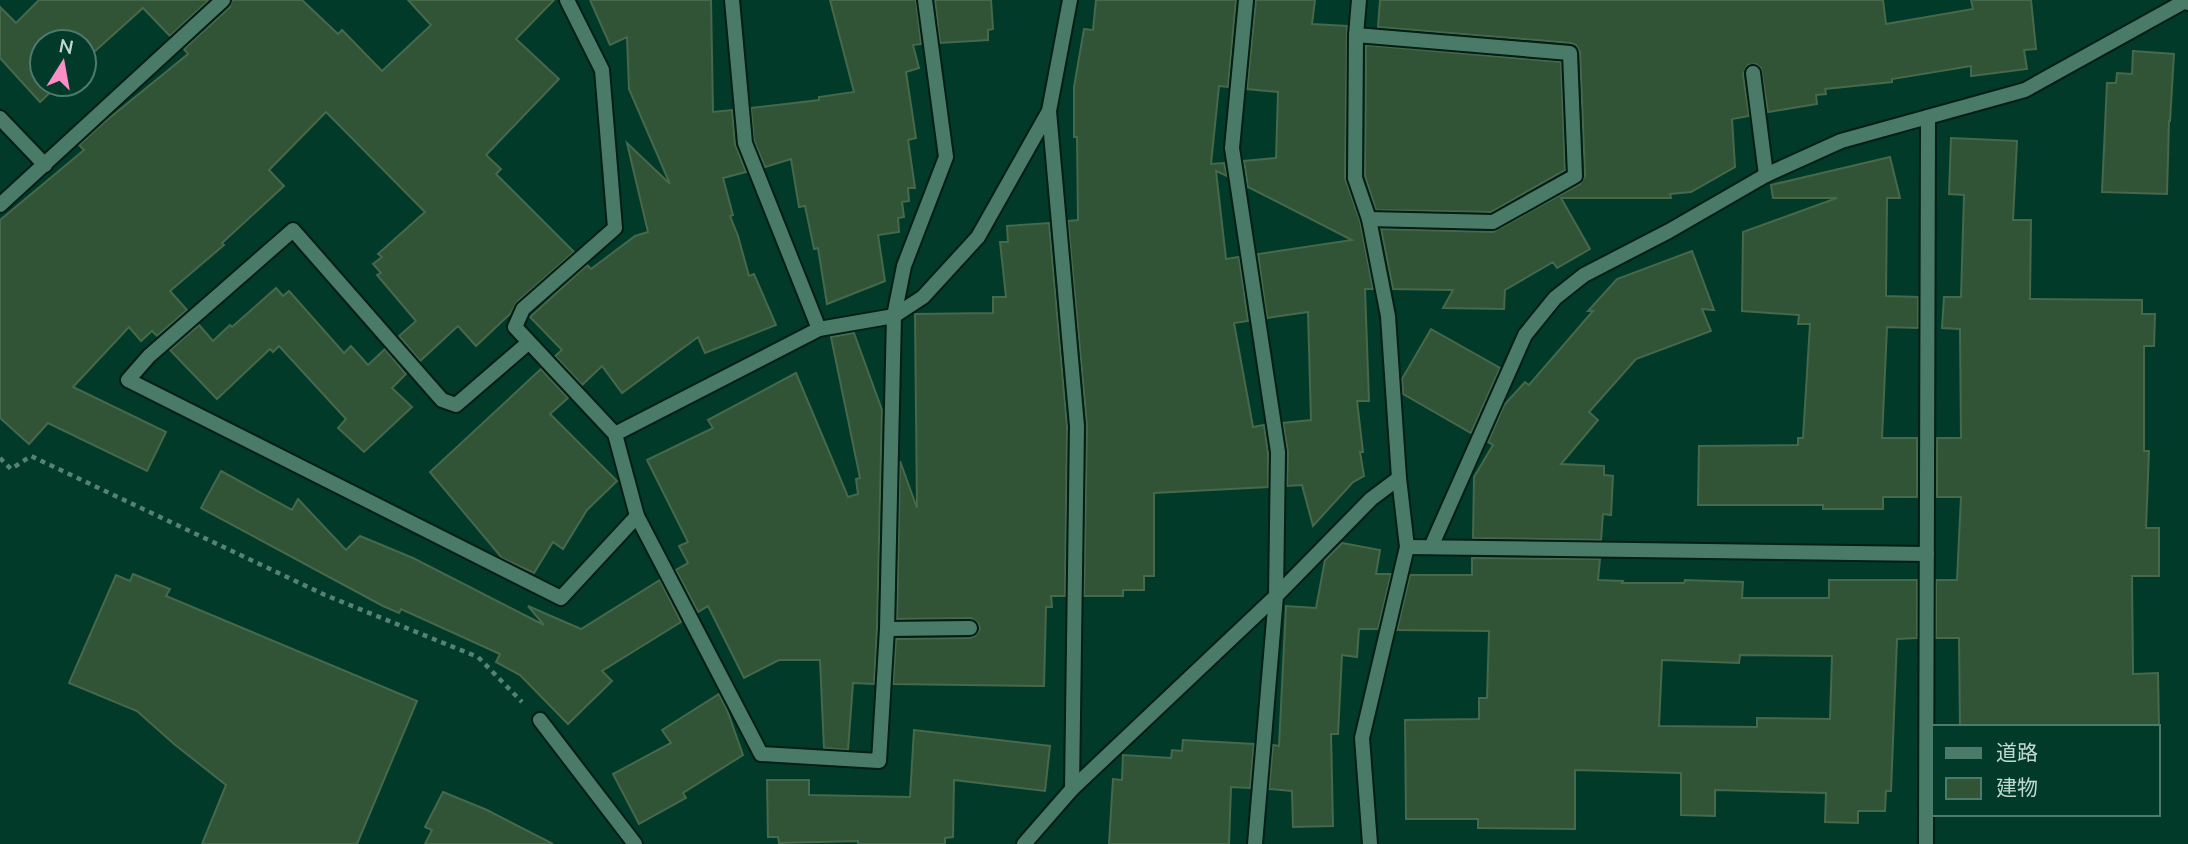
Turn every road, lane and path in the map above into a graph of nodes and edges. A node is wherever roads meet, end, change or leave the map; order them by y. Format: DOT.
graph roads {
  1 [pos="223,0"];
  2 [pos="567,0"];
  3 [pos="732,0"];
  4 [pos="925,0"];
  5 [pos="1070,0"];
  6 [pos="1246,0"];
  7 [pos="1359,0"];
  8 [pos="2187,1"];
  9 [pos="1356,35"];
  10 [pos="1753,73"];
  11 [pos="1049,111"];
  12 [pos="1928,117"];
  13 [pos="0,118"];
  14 [pos="45,165"];
  15 [pos="1766,175"];
  16 [pos="0,205"];
  17 [pos="1369,219"];
  18 [pos="894,316"];
  19 [pos="819,329"];
  20 [pos="528,343"];
  21 [pos="615,434"];
  22 [pos="0,458"];
  23 [pos="1399,478"];
  24 [pos="637,516"];
  25 [pos="1407,547"];
  26 [pos="1431,547"];
  27 [pos="1927,554"];
  28 [pos="1276,596"];
  29 [pos="970,628"];
  30 [pos="887,629"];
  31 [pos="540,720"];
  32 [pos="1072,789"];
  33 [pos="635,844"];
  34 [pos="1024,844"];
  35 [pos="1255,844"];
  36 [pos="1370,844"];
  37 [pos="1926,844"];
  1 -- 14 [label="street"];
  2 -- 20 [label="street"];
  3 -- 19 [label="street"];
  4 -- 18 [label="street"];
  5 -- 11 [label="street"];
  6 -- 28 [label="street"];
  7 -- 9 [label="street"];
  8 -- 12 [label="street"];
  9 -- 17 [label="street"];
  9 -- 17 [label="street"];
  10 -- 15 [label="street"];
  11 -- 18 [label="street"];
  11 -- 32 [label="street"];
  12 -- 15 [label="street"];
  12 -- 27 [label="street"];
  13 -- 14 [label="street"];
  14 -- 16 [label="street"];
  15 -- 26 [label="street"];
  17 -- 23 [label="street"];
  18 -- 19 [label="street"];
  18 -- 30 [label="street"];
  19 -- 21 [label="street"];
  20 -- 21 [label="street"];
  20 -- 24 [label="street"];
  21 -- 24 [label="street"];
  22 -- 31 [label="path"];
  23 -- 25 [label="street"];
  23 -- 28 [label="street"];
  24 -- 30 [label="street"];
  25 -- 26 [label="street"];
  25 -- 36 [label="street"];
  26 -- 27 [label="street"];
  27 -- 37 [label="street"];
  28 -- 32 [label="street"];
  28 -- 35 [label="street"];
  29 -- 30 [label="street"];
  31 -- 33 [label="street"];
  32 -- 34 [label="street"];
}
